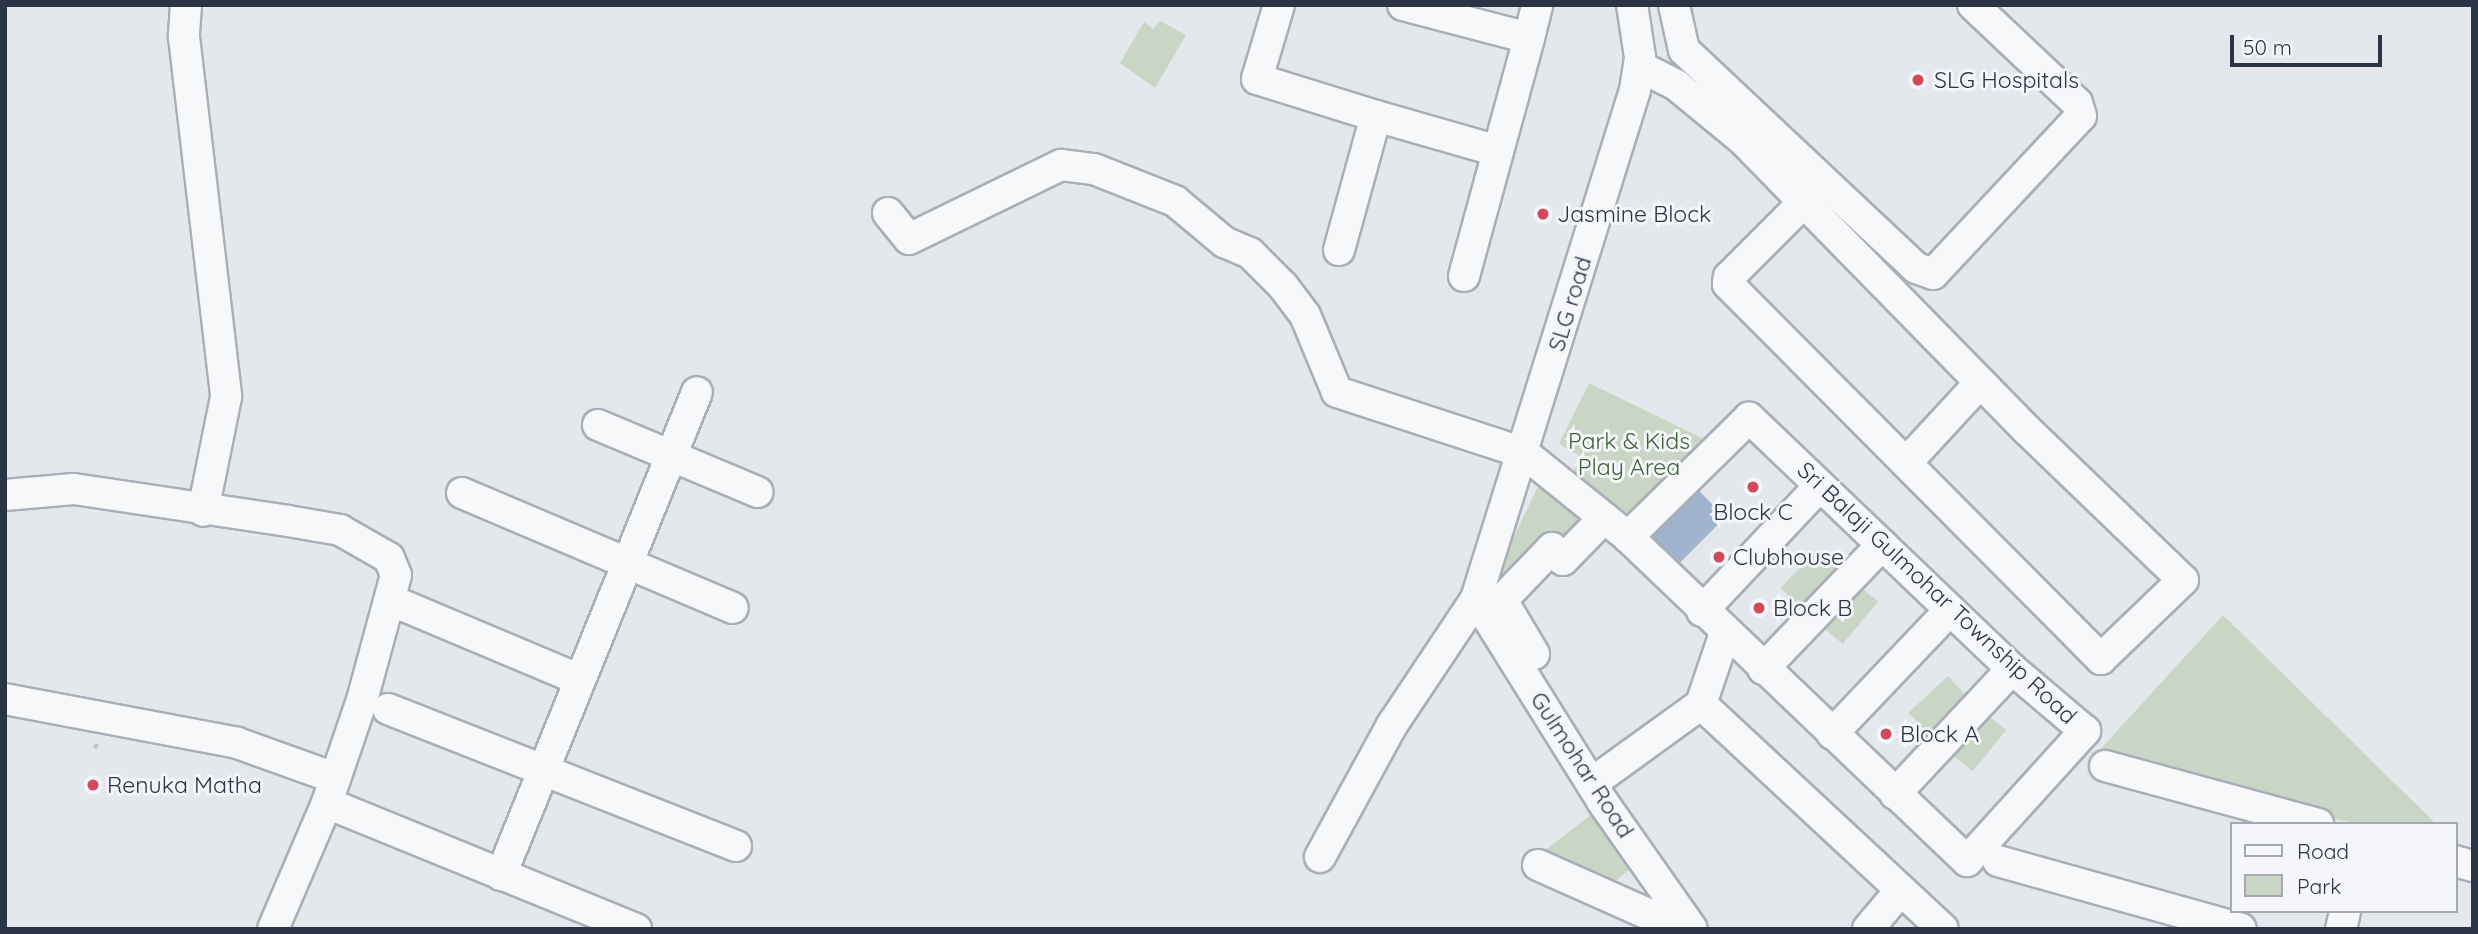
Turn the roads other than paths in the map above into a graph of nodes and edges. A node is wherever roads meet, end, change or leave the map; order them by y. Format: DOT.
graph roads {
  1 [pos="186,5"];
  2 [pos="1279,5"];
  3 [pos="1403,5"];
  4 [pos="1537,5"];
  5 [pos="1632,5"];
  6 [pos="1674,5"];
  7 [pos="1973,5"];
  8 [pos="1529,38"];
  9 [pos="1639,66"];
  10 [pos="1376,116"];
  11 [pos="1498,151"];
  12 [pos="1803,203"];
  13 [pos="888,213"];
  14 [pos="1339,250"];
  15 [pos="1464,275"];
  16 [pos="1980,383"];
  17 [pos="697,392"];
  18 [pos="598,425"];
  19 [pos="672,453"];
  20 [pos="1524,453"];
  21 [pos="1907,462"];
  22 [pos="1820,486"];
  23 [pos="757,492"];
  24 [pos="462,493"];
  25 [pos="5,495"];
  26 [pos="203,511"];
  27 [pos="1604,518"];
  28 [pos="1628,537"];
  29 [pos="1882,545"];
  30 [pos="628,563"];
  31 [pos="1476,599"];
  32 [pos="390,600"];
  33 [pos="733,608"];
  34 [pos="1950,610"];
  35 [pos="1702,611"];
  36 [pos="1725,633"];
  37 [pos="2012,669"];
  38 [pos="1763,670"];
  39 [pos="580,680"];
  40 [pos="5,699"];
  41 [pos="1701,704"];
  42 [pos="388,709"];
  43 [pos="1832,734"];
  44 [pos="2105,766"];
  45 [pos="545,768"];
  46 [pos="1598,777"];
  47 [pos="331,790"];
  48 [pos="1895,794"];
  49 [pos="2311,822"];
  50 [pos="736,846"];
  51 [pos="1320,857"];
  52 [pos="1998,861"];
  53 [pos="1538,865"];
  54 [pos="501,874"];
  55 [pos="1900,891"];
  56 [pos="274,929"];
  57 [pos="636,929"];
  58 [pos="1682,929"];
  59 [pos="1692,929"];
  60 [pos="1868,929"];
  61 [pos="1942,929"];
  62 [pos="2241,929"];
  1 -- 26 [label="street"];
  2 -- 10 [label="street"];
  3 -- 8 [label="street"];
  4 -- 8 [label="street"];
  5 -- 9 [label="street, SLG road"];
  6 -- 7 [label="street"];
  8 -- 11 [label="street"];
  9 -- 12 [label="street"];
  9 -- 20 [label="street, SLG road"];
  10 -- 11 [label="street"];
  10 -- 14 [label="street"];
  11 -- 15 [label="street"];
  12 -- 16 [label="street"];
  12 -- 21 [label="street"];
  13 -- 20 [label="street"];
  16 -- 21 [label="street"];
  16 -- 21 [label="street"];
  17 -- 19 [label="street"];
  18 -- 19 [label="street"];
  19 -- 23 [label="street"];
  19 -- 30 [label="street"];
  20 -- 27 [label="street, Sri Balaji Gulmohar Township Road"];
  20 -- 31 [label="street, SLG road"];
  22 -- 28 [label="street, Sri Balaji Gulmohar Township Road"];
  22 -- 29 [label="street, Sri Balaji Gulmohar Township Road"];
  22 -- 35 [label="street"];
  24 -- 30 [label="street"];
  25 -- 26 [label="street"];
  26 -- 32 [label="street"];
  27 -- 28 [label="street, Sri Balaji Gulmohar Township Road"];
  27 -- 46 [label="street"];
  28 -- 35 [label="street, Sri Balaji Gulmohar Township Road"];
  29 -- 34 [label="street, Sri Balaji Gulmohar Township Road"];
  29 -- 38 [label="street"];
  30 -- 33 [label="street"];
  30 -- 39 [label="street"];
  31 -- 46 [label="street, Gulmohar Road"];
  31 -- 51 [label="street, SLG road"];
  32 -- 39 [label="street"];
  32 -- 47 [label="street"];
  34 -- 37 [label="street, Sri Balaji Gulmohar Township Road"];
  34 -- 43 [label="street"];
  35 -- 36 [label="street, Sri Balaji Gulmohar Township Road"];
  36 -- 38 [label="street, Sri Balaji Gulmohar Township Road"];
  36 -- 41 [label="street"];
  37 -- 48 [label="street"];
  37 -- 48 [label="street, Sri Balaji Gulmohar Township Road"];
  38 -- 43 [label="street, Sri Balaji Gulmohar Township Road"];
  39 -- 45 [label="street"];
  40 -- 47 [label="street"];
  41 -- 46 [label="street"];
  41 -- 55 [label="street"];
  42 -- 45 [label="street"];
  43 -- 48 [label="street, Sri Balaji Gulmohar Township Road"];
  44 -- 49 [label="street"];
  45 -- 50 [label="street"];
  45 -- 54 [label="street"];
  46 -- 59 [label="street, Gulmohar Road"];
  47 -- 54 [label="street"];
  47 -- 56 [label="street"];
  52 -- 62 [label="street"];
  53 -- 58 [label="street"];
  54 -- 57 [label="street"];
  55 -- 60 [label="street"];
  55 -- 61 [label="street"];
}
